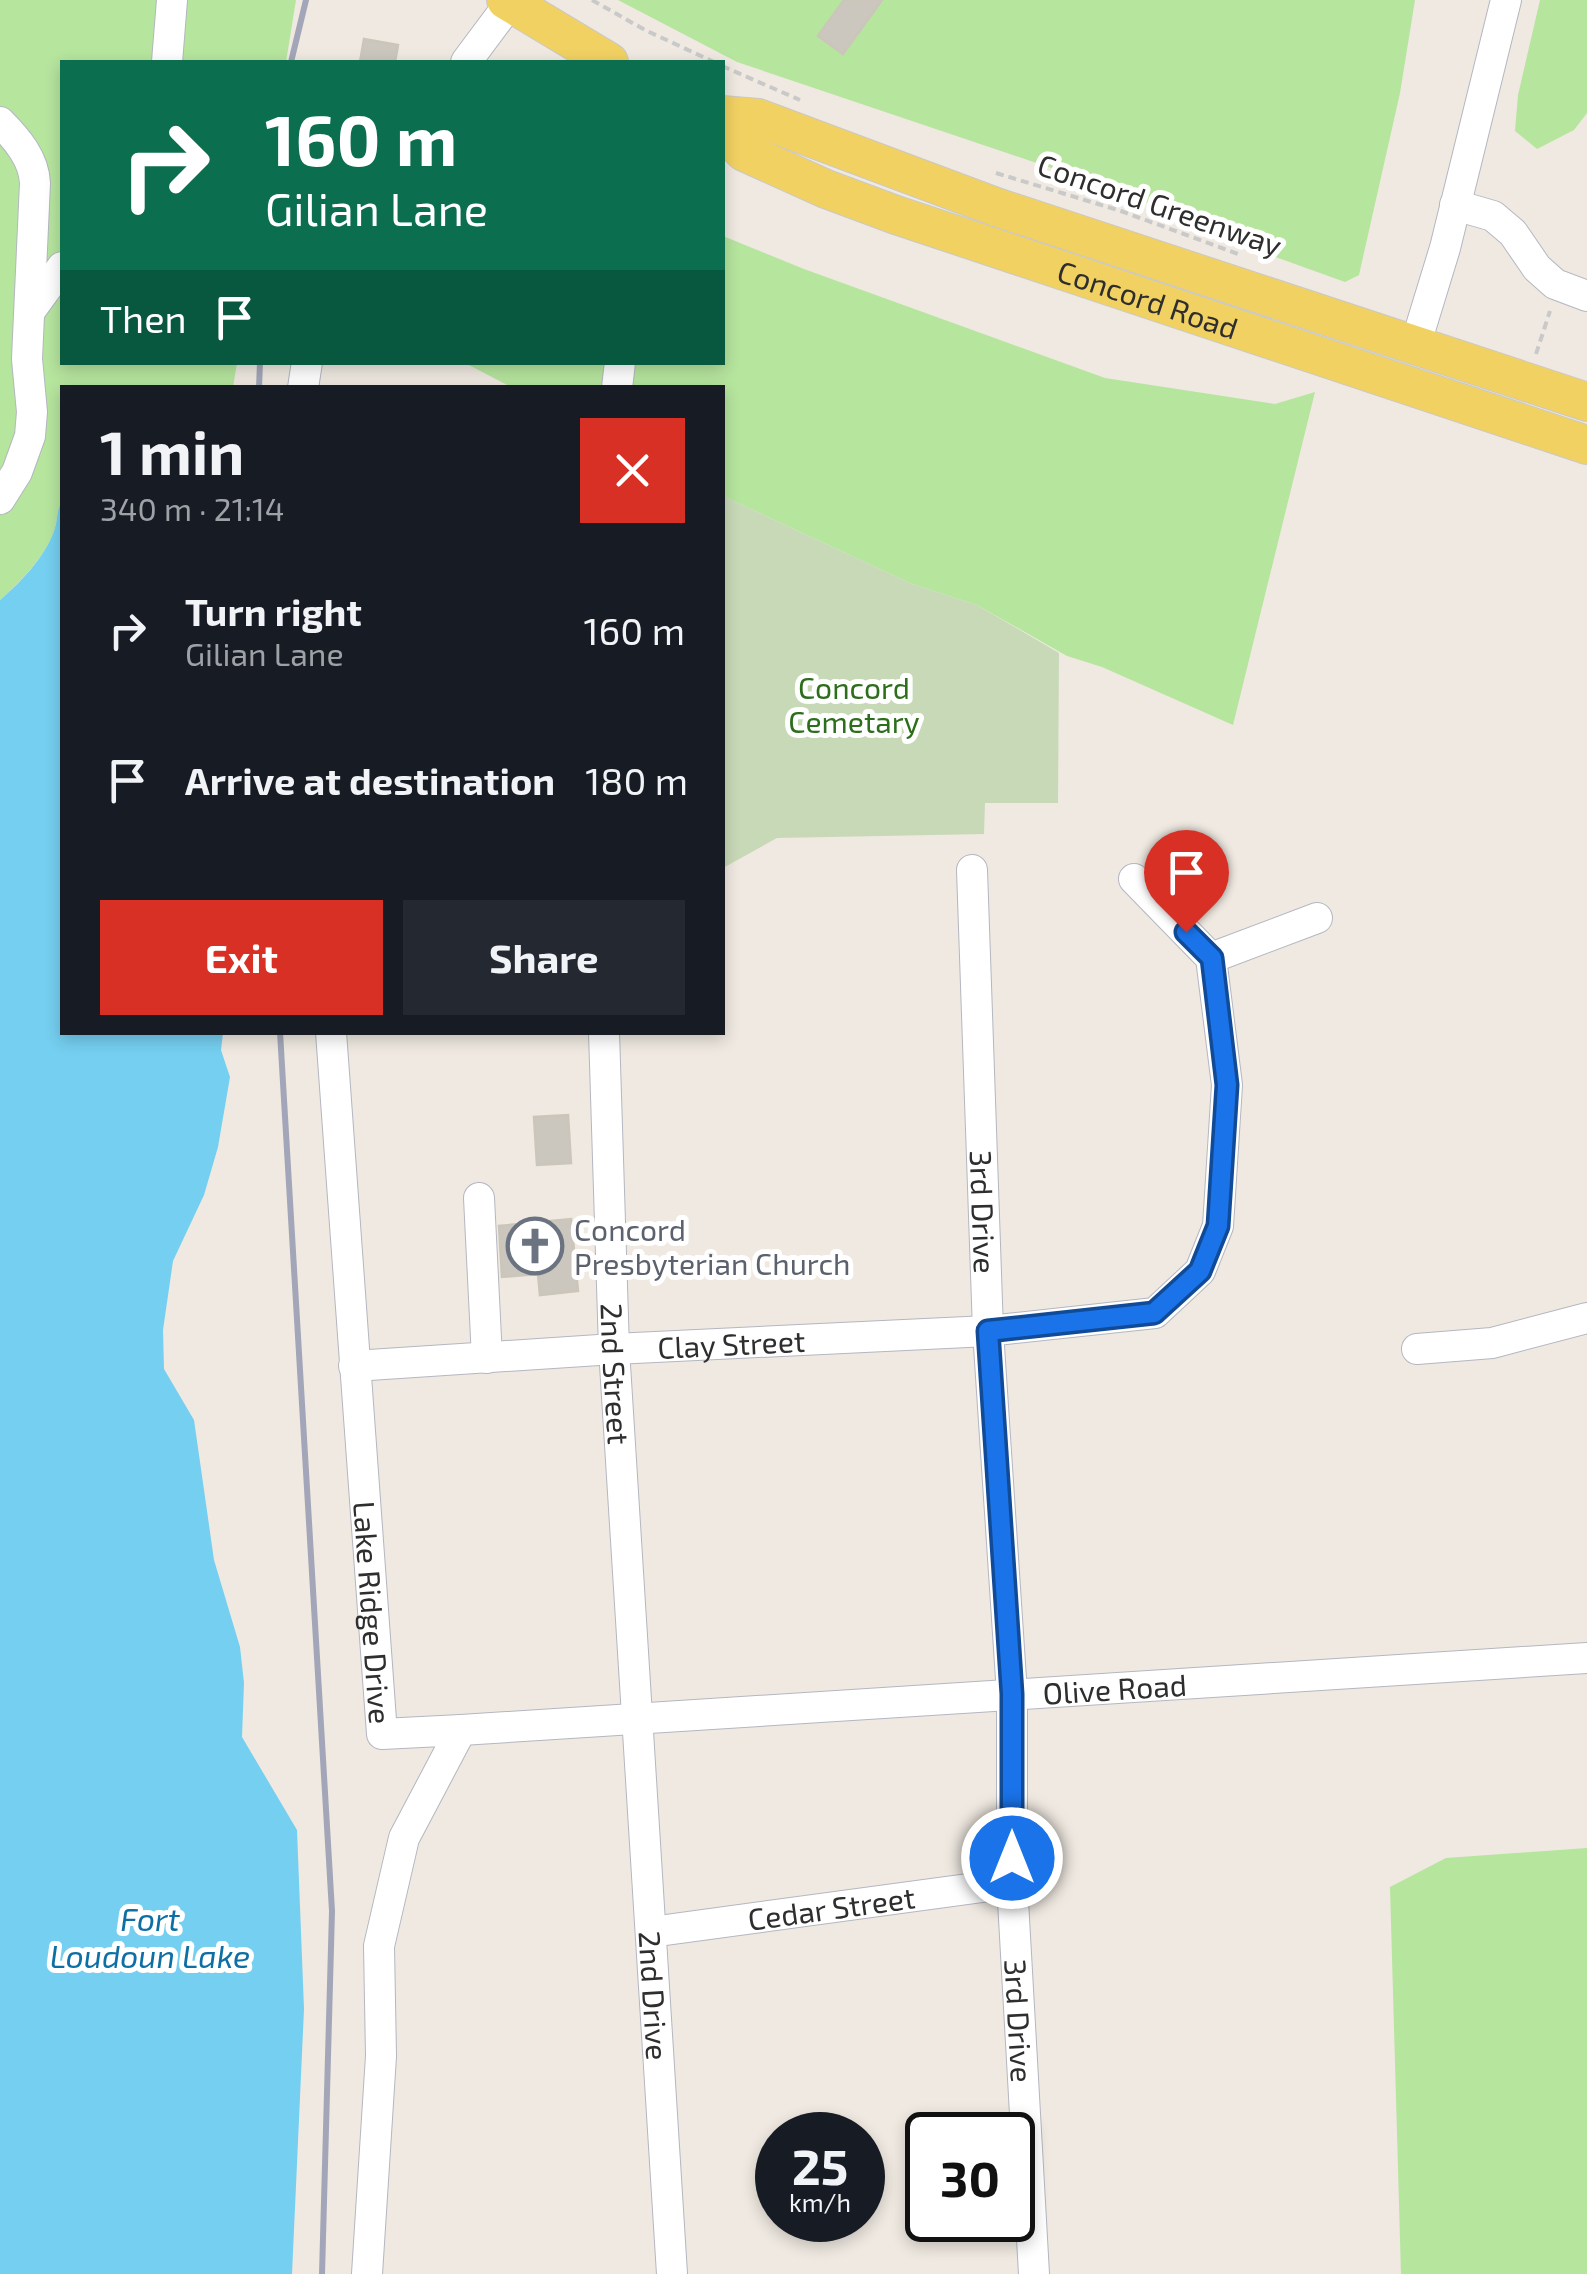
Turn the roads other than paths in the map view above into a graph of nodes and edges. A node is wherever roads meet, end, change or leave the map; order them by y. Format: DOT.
graph roads {
  1 [pos="172,0"];
  2 [pos="1506,0"];
  3 [pos="508,1"];
  4 [pos="167,60"];
  5 [pos="467,60"];
  6 [pos="607,60"];
  7 [pos="725,114"];
  8 [pos="0,122"];
  9 [pos="725,132"];
  10 [pos="1454,205"];
  11 [pos="60,270"];
  12 [pos="1573,291"];
  13 [pos="30,311"];
  14 [pos="1415,346"];
  15 [pos="1400,382"];
  16 [pos="1587,402"];
  17 [pos="1587,445"];
  18 [pos="0,499"];
  19 [pos="972,870"];
  20 [pos="1134,880"];
  21 [pos="1316,918"];
  22 [pos="1212,958"];
  23 [pos="332,1035"];
  24 [pos="604,1035"];
  25 [pos="479,1198"];
  26 [pos="1587,1318"];
  27 [pos="988,1331"];
  28 [pos="614,1349"];
  29 [pos="1417,1349"];
  30 [pos="487,1358"];
  31 [pos="354,1366"];
  32 [pos="1587,1658"];
  33 [pos="1012,1694"];
  34 [pos="637,1718"];
  35 [pos="461,1730"];
  36 [pos="1012,1884"];
  37 [pos="651,1932"];
  38 [pos="366,2274"];
  39 [pos="672,2274"];
  40 [pos="1034,2274"];
  1 -- 4 [label="street"];
  2 -- 10 [label="street"];
  3 -- 5 [label="street"];
  3 -- 6 [label="main road"];
  7 -- 14 [label="main road, Concord Road"];
  8 -- 13 [label="street"];
  9 -- 15 [label="main road, Concord Road"];
  10 -- 12 [label="street"];
  10 -- 14 [label="street"];
  11 -- 13 [label="street"];
  13 -- 18 [label="street"];
  14 -- 15 [label="main road"];
  14 -- 16 [label="main road, Concord Road"];
  15 -- 17 [label="main road, Concord Road"];
  19 -- 27 [label="street, 3rd Drive"];
  20 -- 22 [label="street"];
  21 -- 22 [label="street"];
  22 -- 27 [label="street, Clay Street"];
  23 -- 31 [label="street, Lake Ridge Drive"];
  24 -- 28 [label="street, 2nd Street"];
  25 -- 30 [label="street"];
  26 -- 29 [label="street"];
  27 -- 28 [label="street, Clay Street"];
  27 -- 33 [label="street, 3rd Drive"];
  28 -- 30 [label="street, Clay Street"];
  28 -- 34 [label="street, 2nd Street"];
  30 -- 31 [label="street, Clay Street"];
  31 -- 35 [label="street, Lake Ridge Drive"];
  32 -- 33 [label="street, Olive Road"];
  33 -- 34 [label="street, Olive Road"];
  33 -- 36 [label="street, 3rd Drive"];
  34 -- 35 [label="street, Olive Road"];
  34 -- 37 [label="street, 2nd Drive"];
  35 -- 38 [label="street"];
  36 -- 37 [label="street, Cedar Street"];
  36 -- 40 [label="street, 3rd Drive"];
  37 -- 39 [label="street, 2nd Drive"];
}
